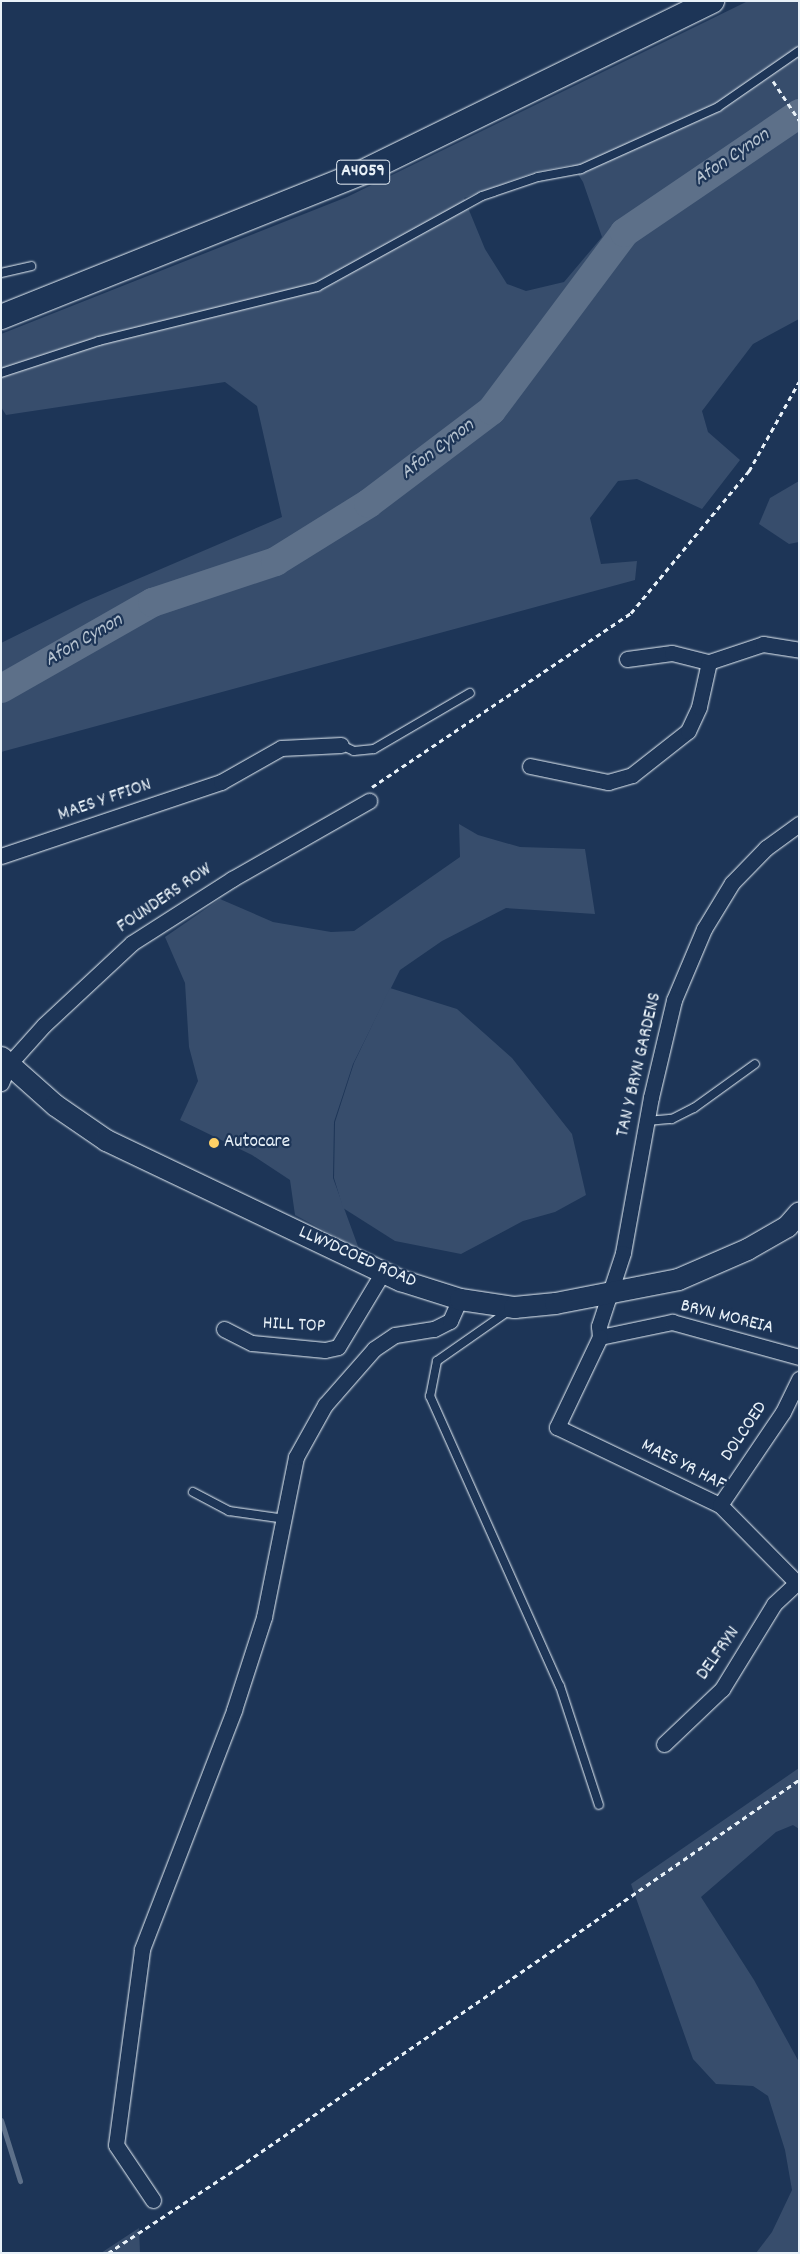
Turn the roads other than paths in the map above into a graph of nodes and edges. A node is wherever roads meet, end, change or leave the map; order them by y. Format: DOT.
graph roads {
  1 [pos="712,1"];
  2 [pos="799,50"];
  3 [pos="31,266"];
  4 [pos="1,273"];
  5 [pos="1,317"];
  6 [pos="1,373"];
  7 [pos="799,650"];
  8 [pos="627,659"];
  9 [pos="709,662"];
  10 [pos="470,693"];
  11 [pos="341,745"];
  12 [pos="530,766"];
  13 [pos="369,801"];
  14 [pos="799,824"];
  15 [pos="1,856"];
  16 [pos="755,1064"];
  17 [pos="4,1068"];
  18 [pos="647,1121"];
  19 [pos="799,1212"];
  20 [pos="383,1272"];
  21 [pos="608,1294"];
  22 [pos="460,1299"];
  23 [pos="514,1307"];
  24 [pos="224,1329"];
  25 [pos="600,1337"];
  26 [pos="799,1357"];
  27 [pos="799,1379"];
  28 [pos="193,1492"];
  29 [pos="720,1505"];
  30 [pos="285,1519"];
  31 [pos="798,1582"];
  32 [pos="664,1744"];
  33 [pos="599,1805"];
  34 [pos="153,2200"];
  1 -- 5 [label="main road, A4059"];
  2 -- 6 [label="lane"];
  3 -- 4 [label="lane"];
  7 -- 9 [label="street"];
  8 -- 9 [label="street"];
  9 -- 12 [label="street"];
  10 -- 11 [label="lane"];
  11 -- 15 [label="street, MAES Y FFION"];
  13 -- 17 [label="street, FOUNDERS ROW"];
  14 -- 18 [label="street, TAN Y BRYN GARDENS"];
  16 -- 18 [label="lane"];
  17 -- 20 [label="main road, LLWYDCOED ROAD"];
  18 -- 21 [label="street, TAN Y BRYN GARDENS"];
  19 -- 21 [label="main road, LLWYDCOED ROAD"];
  20 -- 22 [label="main road, LLWYDCOED ROAD"];
  20 -- 24 [label="street, HILL TOP"];
  21 -- 23 [label="main road, LLWYDCOED ROAD"];
  21 -- 25 [label="street"];
  22 -- 23 [label="main road, LLWYDCOED ROAD"];
  22 -- 30 [label="street"];
  23 -- 33 [label="lane"];
  25 -- 26 [label="street, BRYN MOREIA"];
  25 -- 29 [label="street, MAES YR HAF"];
  27 -- 29 [label="street, DOLCOED"];
  28 -- 30 [label="lane"];
  29 -- 31 [label="street, MAES YR HAF"];
  30 -- 34 [label="street"];
  31 -- 32 [label="street, DELFRYN"];
}
